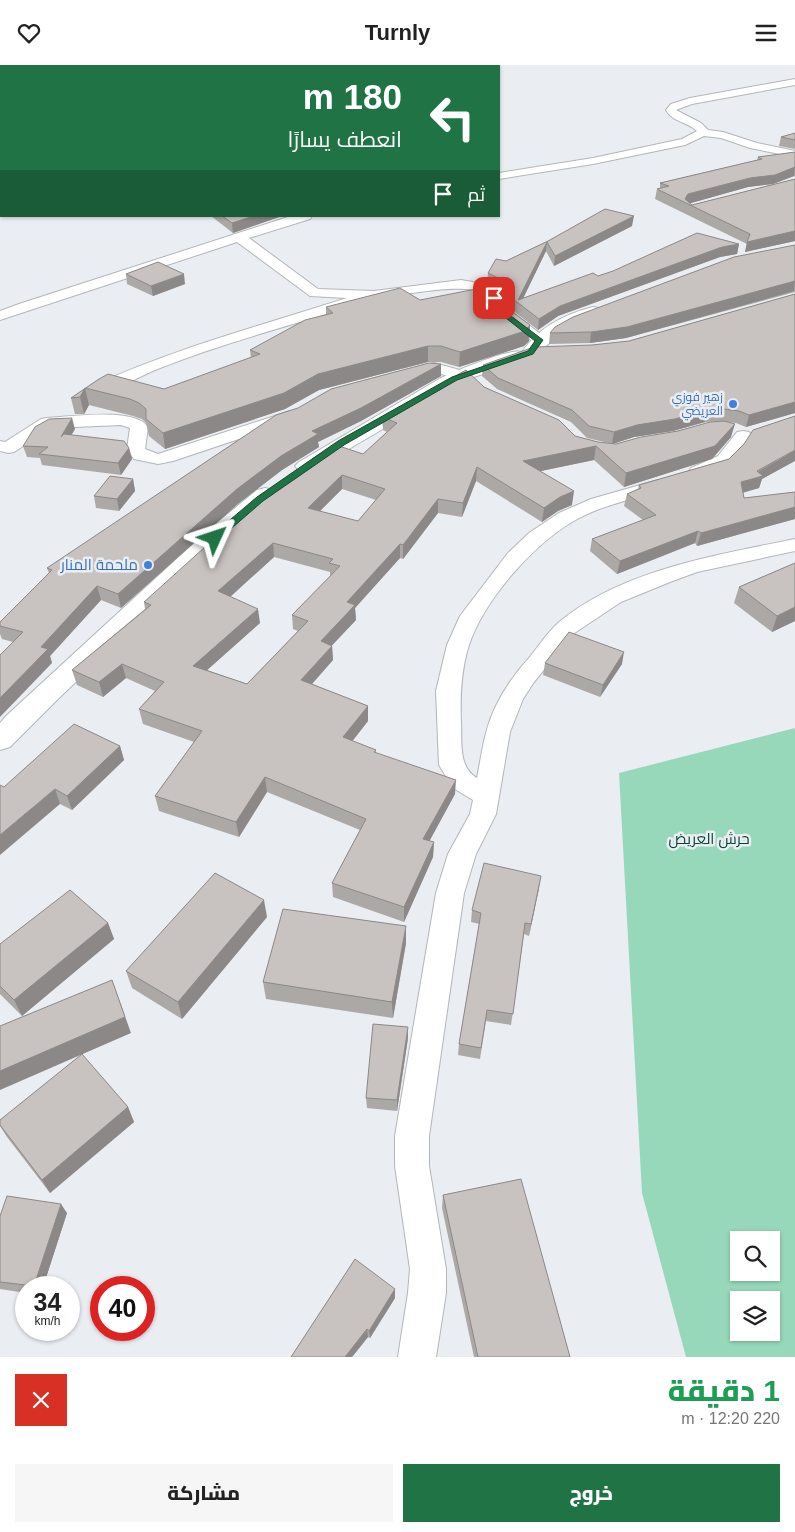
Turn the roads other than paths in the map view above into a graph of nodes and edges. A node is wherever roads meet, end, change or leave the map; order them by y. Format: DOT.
graph roads {
  1 [pos="795,82"];
  2 [pos="702,133"];
  3 [pos="795,154"];
  4 [pos="500,176"];
  5 [pos="303,217"];
  6 [pos="239,237"];
  7 [pos="374,295"];
  8 [pos="609,306"];
  9 [pos="0,316"];
  10 [pos="540,348"];
  11 [pos="398,377"];
  12 [pos="469,378"];
  13 [pos="307,407"];
  14 [pos="47,423"];
  15 [pos="744,432"];
  16 [pos="0,447"];
  17 [pos="795,545"];
  18 [pos="0,740"];
  19 [pos="487,796"];
  20 [pos="417,1357"];
  1 -- 2 [label="street"];
  2 -- 3 [label="street"];
  2 -- 4 [label="street"];
  5 -- 6 [label="street"];
  6 -- 7 [label="street"];
  6 -- 9 [label="street"];
  7 -- 10 [label="street"];
  7 -- 14 [label="street"];
  8 -- 10 [label="street"];
  10 -- 12 [label="street"];
  11 -- 12 [label="street"];
  12 -- 18 [label="street"];
  13 -- 14 [label="street"];
  14 -- 16 [label="street"];
  15 -- 19 [label="street"];
  17 -- 19 [label="street"];
  19 -- 20 [label="street"];
}
